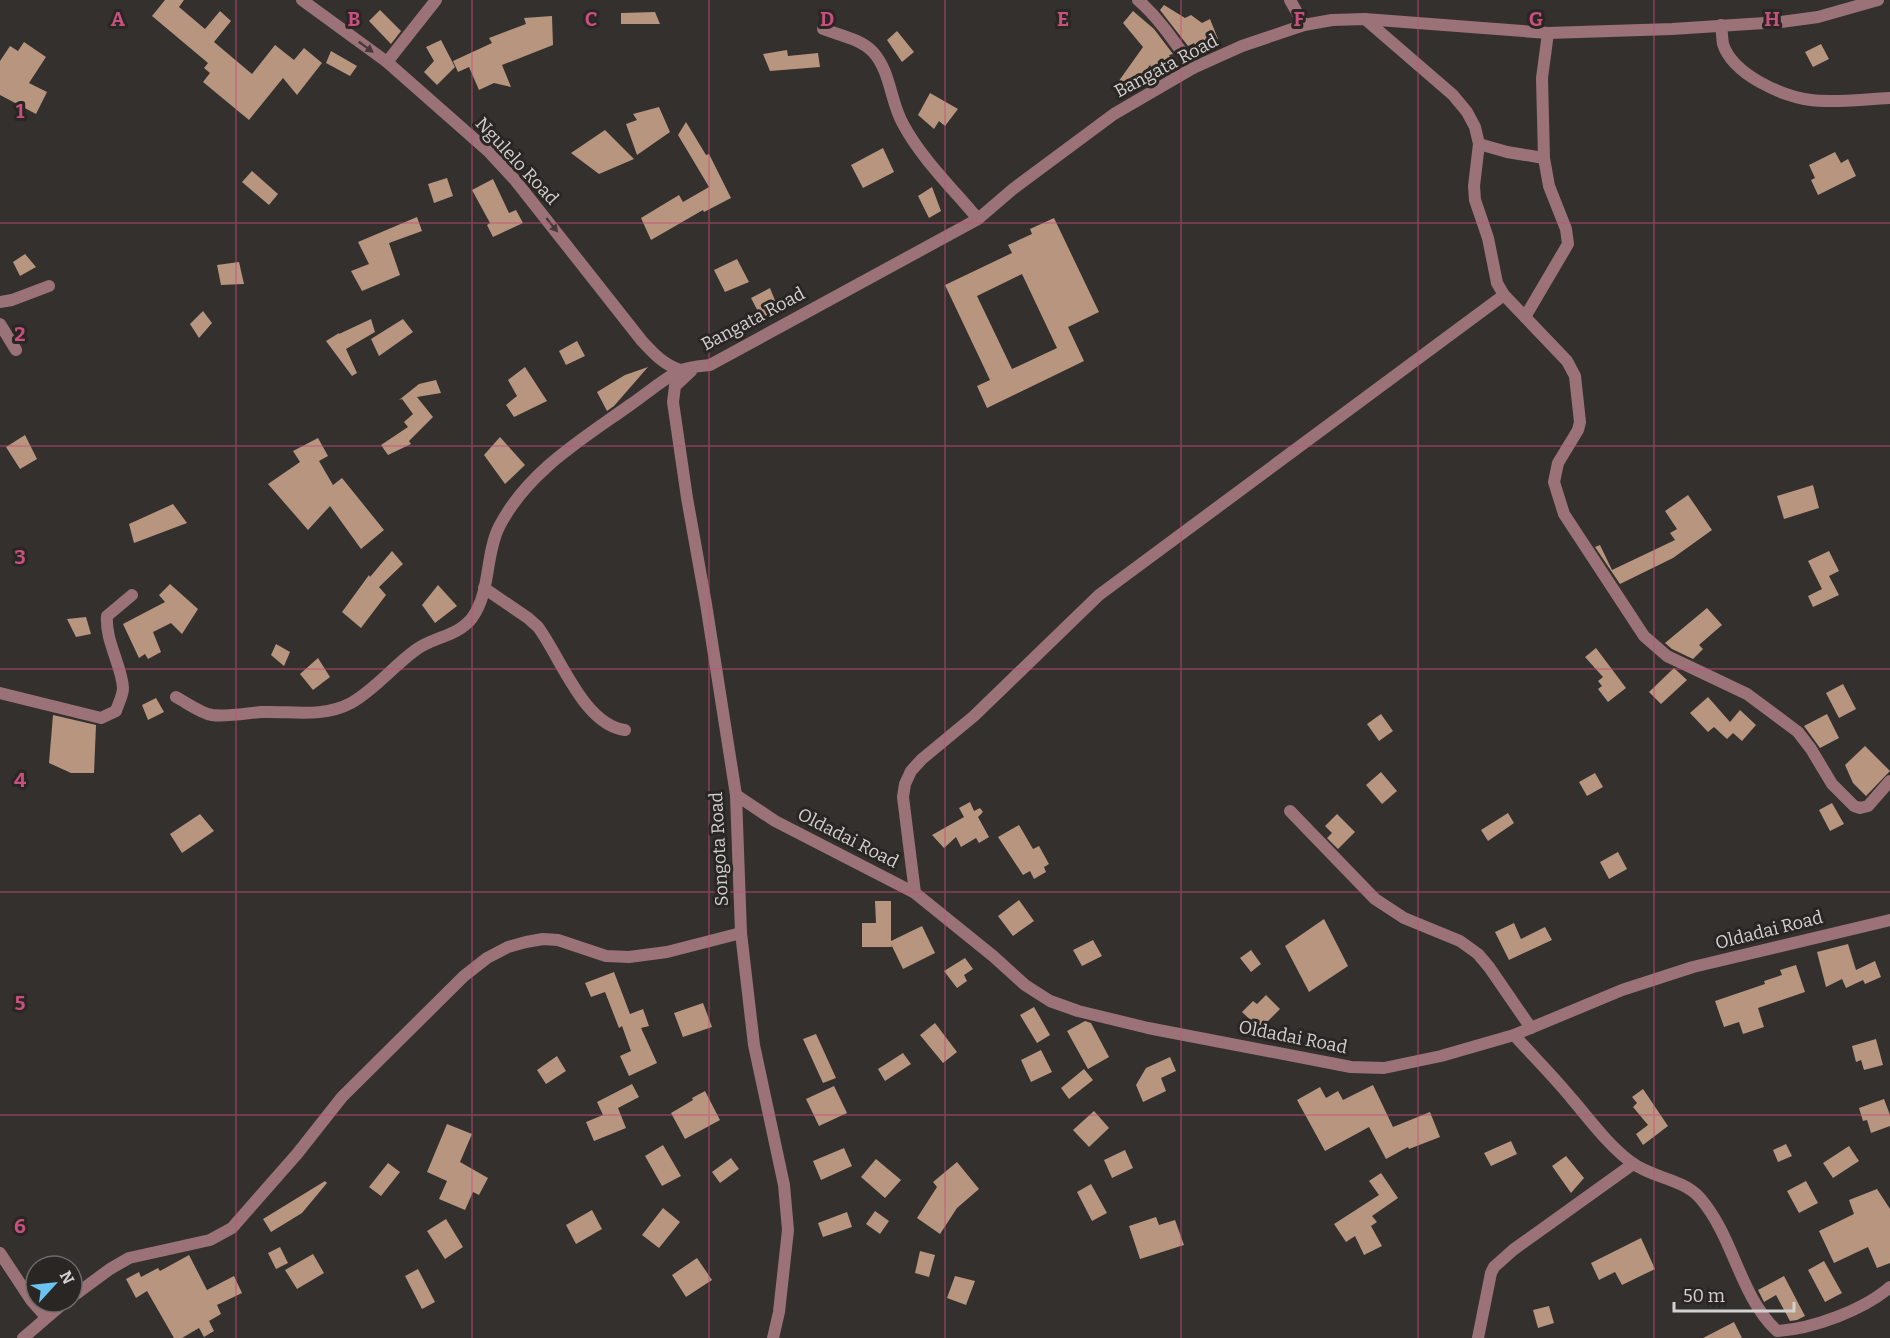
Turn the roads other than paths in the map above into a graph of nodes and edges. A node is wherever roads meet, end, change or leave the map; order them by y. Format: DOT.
graph roads {
  1 [pos="302,0"];
  2 [pos="436,0"];
  3 [pos="1138,0"];
  4 [pos="1290,0"];
  5 [pos="1878,0"];
  6 [pos="1365,19"];
  7 [pos="1304,25"];
  8 [pos="1721,25"];
  9 [pos="823,29"];
  10 [pos="1548,33"];
  11 [pos="387,62"];
  12 [pos="1193,68"];
  13 [pos="1890,98"];
  14 [pos="1479,144"];
  15 [pos="1544,158"];
  16 [pos="978,219"];
  17 [pos="49,286"];
  18 [pos="1503,295"];
  19 [pos="0,302"];
  20 [pos="1525,317"];
  21 [pos="0,324"];
  22 [pos="16,350"];
  23 [pos="696,367"];
  24 [pos="680,370"];
  25 [pos="484,588"];
  26 [pos="132,595"];
  27 [pos="0,693"];
  28 [pos="176,697"];
  29 [pos="625,730"];
  30 [pos="1890,781"];
  31 [pos="736,795"];
  32 [pos="1290,811"];
  33 [pos="915,893"];
  34 [pos="1890,920"];
  35 [pos="741,933"];
  36 [pos="1531,1028"];
  37 [pos="1514,1035"];
  38 [pos="1633,1164"];
  39 [pos="0,1253"];
  40 [pos="1890,1287"];
  41 [pos="84,1288"];
  42 [pos="50,1314"];
  43 [pos="46,1317"];
  44 [pos="1781,1334"];
  45 [pos="23,1338"];
  46 [pos="773,1338"];
  47 [pos="1478,1338"];
  1 -- 11 [label="street, Ngulelo Road, one-way"];
  2 -- 11 [label="street"];
  3 -- 12 [label="street"];
  4 -- 7 [label="street"];
  5 -- 8 [label="street, Bangata Road"];
  6 -- 7 [label="street, Bangata Road"];
  6 -- 10 [label="street, Bangata Road"];
  6 -- 14 [label="street"];
  7 -- 12 [label="street, Bangata Road"];
  8 -- 10 [label="street, Bangata Road"];
  8 -- 13 [label="street"];
  9 -- 16 [label="street"];
  10 -- 15 [label="street"];
  11 -- 24 [label="street, Ngulelo Road, one-way"];
  12 -- 16 [label="street, Bangata Road"];
  14 -- 15 [label="street"];
  14 -- 18 [label="street"];
  15 -- 20 [label="street"];
  16 -- 23 [label="street, Bangata Road"];
  17 -- 19 [label="street"];
  18 -- 20 [label="street"];
  18 -- 33 [label="street"];
  20 -- 30 [label="street"];
  21 -- 22 [label="street"];
  23 -- 24 [label="street, Bangata Road"];
  23 -- 31 [label="street, Songota Road"];
  24 -- 25 [label="street"];
  25 -- 28 [label="street"];
  25 -- 29 [label="street"];
  26 -- 27 [label="street"];
  31 -- 33 [label="street, Oldadai Road"];
  31 -- 35 [label="street, Songota Road"];
  32 -- 36 [label="street"];
  33 -- 37 [label="street, Oldadai Road"];
  34 -- 36 [label="street, Oldadai Road"];
  35 -- 41 [label="street"];
  35 -- 46 [label="street, Songota Road"];
  36 -- 37 [label="street, Oldadai Road"];
  37 -- 38 [label="street"];
  38 -- 44 [label="street"];
  38 -- 47 [label="street"];
  39 -- 43 [label="street"];
  40 -- 44 [label="street"];
  42 -- 43 [label="street"];
  43 -- 45 [label="street"];
}
